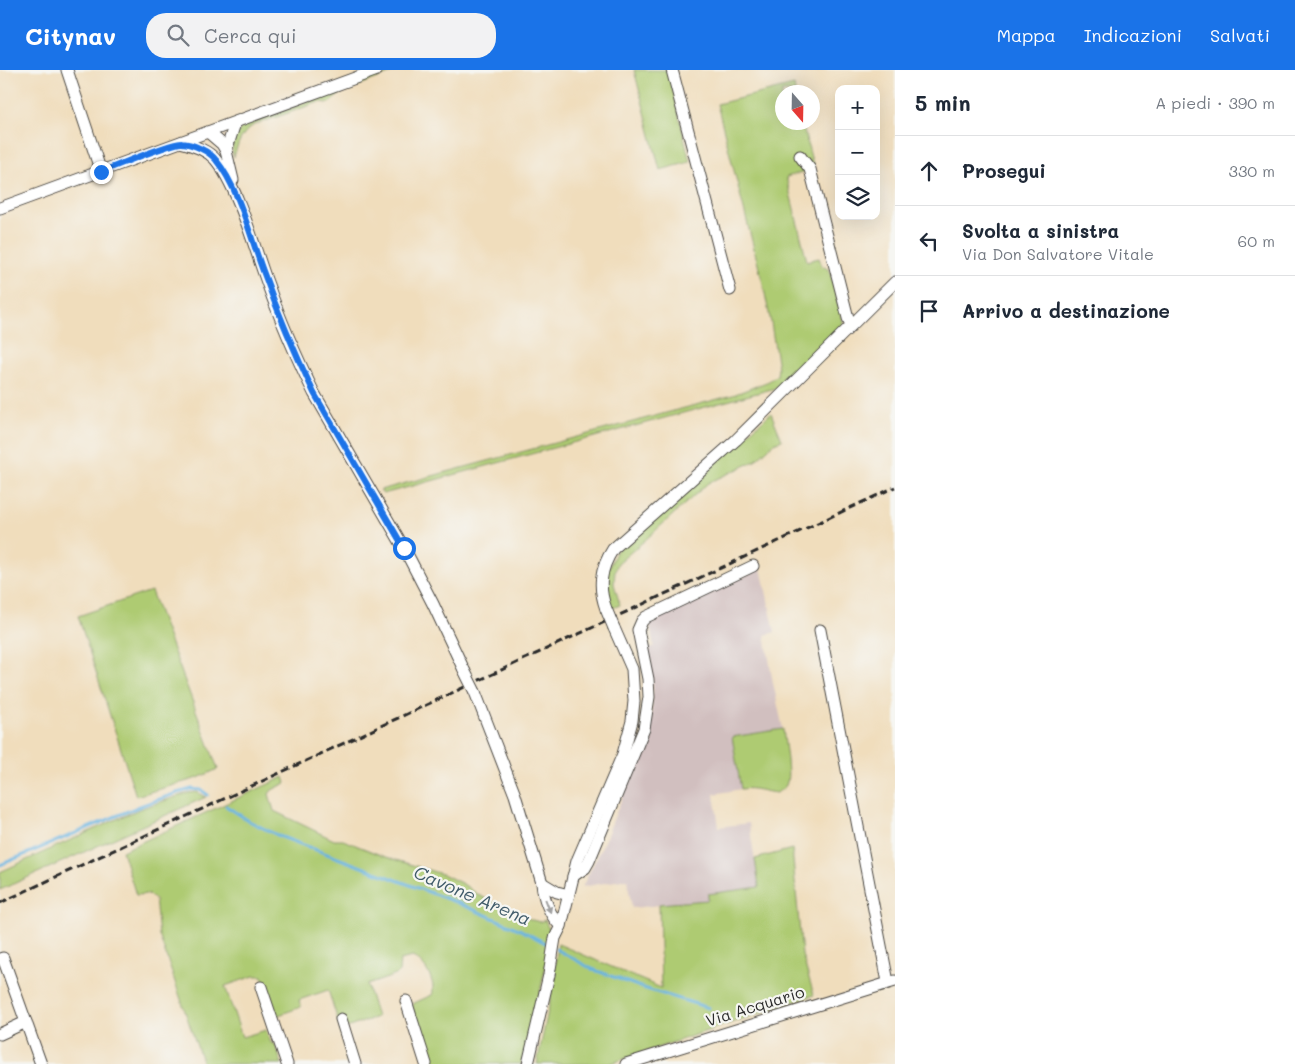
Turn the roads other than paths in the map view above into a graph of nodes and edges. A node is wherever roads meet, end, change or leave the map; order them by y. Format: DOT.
graph roads {
  1 [pos="67,70"];
  2 [pos="377,70"];
  3 [pos="672,70"];
  4 [pos="236,123"];
  5 [pos="208,132"];
  6 [pos="181,142"];
  7 [pos="226,151"];
  8 [pos="206,152"];
  9 [pos="800,156"];
  10 [pos="101,172"];
  11 [pos="237,199"];
  12 [pos="0,208"];
  13 [pos="895,282"];
  14 [pos="730,290"];
  15 [pos="851,325"];
  16 [pos="753,566"];
  17 [pos="820,630"];
  18 [pos="573,876"];
  19 [pos="542,883"];
  20 [pos="569,895"];
  21 [pos="561,926"];
  22 [pos="1,958"];
  23 [pos="892,982"];
  24 [pos="261,987"];
  25 [pos="406,1001"];
  26 [pos="340,1019"];
  27 [pos="26,1022"];
  28 [pos="0,1034"];
  29 [pos="41,1064"];
  30 [pos="287,1064"];
  31 [pos="355,1064"];
  32 [pos="426,1064"];
  33 [pos="528,1064"];
  34 [pos="626,1064"];
  1 -- 10 [label="street"];
  2 -- 4 [label="street"];
  3 -- 14 [label="street"];
  4 -- 5 [label="street"];
  4 -- 7 [label="street"];
  5 -- 6 [label="street"];
  5 -- 7 [label="street"];
  5 -- 8 [label="street"];
  6 -- 8 [label="street"];
  6 -- 10 [label="street"];
  7 -- 11 [label="street"];
  8 -- 11 [label="street"];
  9 -- 15 [label="street"];
  10 -- 12 [label="street"];
  11 -- 19 [label="street, bridge"];
  13 -- 15 [label="street"];
  15 -- 18 [label="street, bridge"];
  16 -- 18 [label="street"];
  17 -- 23 [label="street"];
  18 -- 20 [label="street"];
  19 -- 20 [label="street"];
  19 -- 21 [label="street, one-way"];
  20 -- 21 [label="street"];
  21 -- 33 [label="street"];
  22 -- 27 [label="street"];
  23 -- 34 [label="street, Via Acquario"];
  24 -- 30 [label="street"];
  25 -- 32 [label="street"];
  26 -- 31 [label="street"];
  27 -- 28 [label="street"];
  27 -- 29 [label="street"];
}
